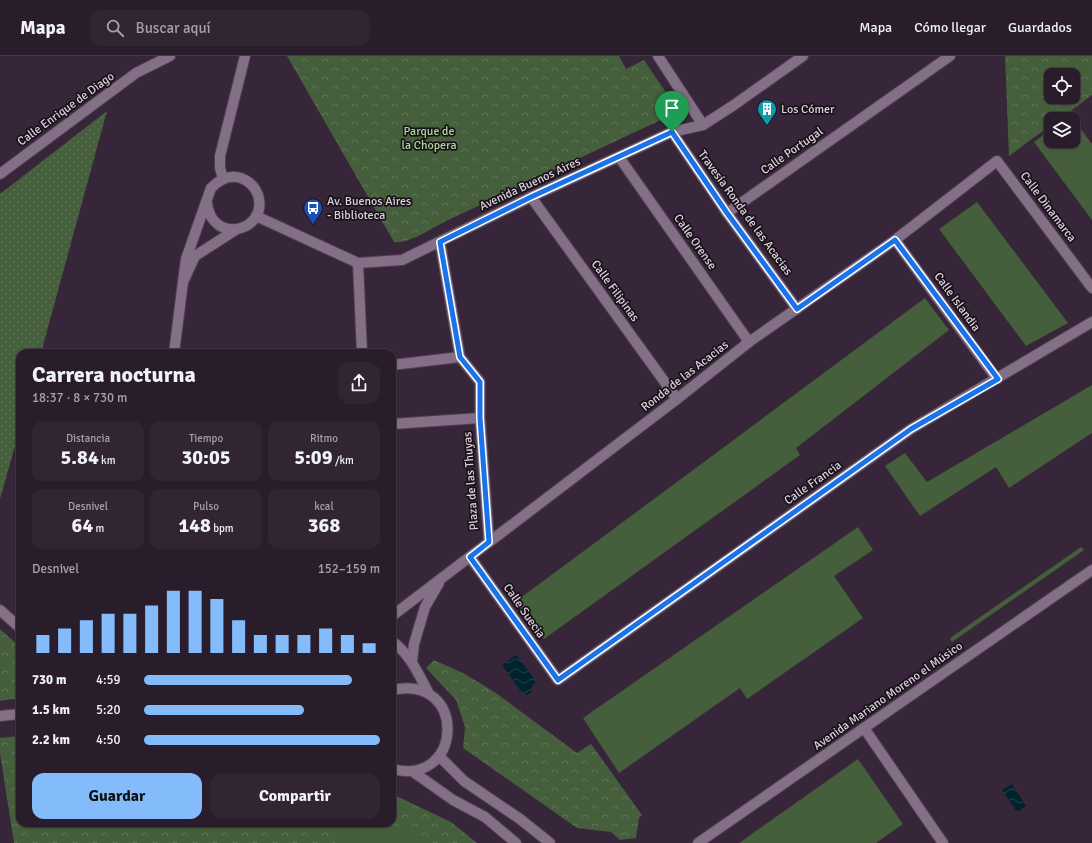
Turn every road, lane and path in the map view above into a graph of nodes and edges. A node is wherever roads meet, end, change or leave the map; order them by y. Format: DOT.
graph roads {
  1 [pos="170,56"];
  2 [pos="245,56"];
  3 [pos="658,56"];
  4 [pos="803,56"];
  5 [pos="950,56"];
  6 [pos="703,125"];
  7 [pos="672,132"];
  8 [pos="620,157"];
  9 [pos="997,161"];
  10 [pos="0,174"];
  11 [pos="223,179"];
  12 [pos="531,197"];
  13 [pos="207,202"];
  14 [pos="727,213"];
  15 [pos="256,216"];
  16 [pos="237,229"];
  17 [pos="895,240"];
  18 [pos="440,242"];
  19 [pos="358,263"];
  20 [pos="183,282"];
  21 [pos="1092,288"];
  22 [pos="797,309"];
  23 [pos="1092,322"];
  24 [pos="749,342"];
  25 [pos="175,349"];
  26 [pos="362,349"];
  27 [pos="460,357"];
  28 [pos="396,365"];
  29 [pos="998,379"];
  30 [pos="677,399"];
  31 [pos="480,418"];
  32 [pos="396,424"];
  33 [pos="489,542"];
  34 [pos="470,557"];
  35 [pos="1092,570"];
  36 [pos="442,578"];
  37 [pos="0,610"];
  38 [pos="396,613"];
  39 [pos="16,624"];
  40 [pos="396,644"];
  41 [pos="412,662"];
  42 [pos="558,680"];
  43 [pos="396,689"];
  44 [pos="429,694"];
  45 [pos="16,714"];
  46 [pos="0,716"];
  47 [pos="864,728"];
  48 [pos="439,756"];
  49 [pos="396,770"];
  50 [pos="412,772"];
  51 [pos="516,843"];
  52 [pos="550,843"];
  53 [pos="698,843"];
  54 [pos="943,843"];
  1 -- 10 [label="street, Calle Enrique de Diago"];
  2 -- 11 [label="street"];
  3 -- 6 [label="street"];
  4 -- 6 [label="street, Avenida Buenos Aires"];
  5 -- 14 [label="street, Calle Portugal"];
  6 -- 7 [label="street, Avenida Buenos Aires"];
  7 -- 8 [label="street, Avenida Buenos Aires"];
  7 -- 14 [label="street, Travesía Ronda de las Acacias"];
  8 -- 12 [label="street, Avenida Buenos Aires"];
  8 -- 24 [label="street, Calle Orense"];
  9 -- 17 [label="street, Ronda de las Acacias"];
  9 -- 21 [label="street, Calle Dinamarca"];
  11 -- 13 [label="street"];
  11 -- 15 [label="street"];
  12 -- 18 [label="street, Avenida Buenos Aires"];
  12 -- 30 [label="street, Calle Filipinas"];
  13 -- 16 [label="street"];
  13 -- 20 [label="street"];
  14 -- 22 [label="street, Travesía Ronda de las Acacias"];
  15 -- 16 [label="street"];
  15 -- 19 [label="street, Avenida Buenos Aires"];
  16 -- 20 [label="street"];
  17 -- 22 [label="street, Ronda de las Acacias"];
  17 -- 29 [label="street, Calle Islandia"];
  18 -- 19 [label="street, Avenida Buenos Aires"];
  18 -- 27 [label="street, Plaza de las Thuyas"];
  19 -- 26 [label="street"];
  20 -- 25 [label="street"];
  22 -- 24 [label="street, Ronda de las Acacias"];
  23 -- 29 [label="street, Calle Francia"];
  24 -- 30 [label="street, Ronda de las Acacias"];
  27 -- 28 [label="street"];
  27 -- 31 [label="street, Plaza de las Thuyas"];
  29 -- 42 [label="street, Calle Francia"];
  30 -- 33 [label="street, Ronda de las Acacias"];
  31 -- 32 [label="street, Plaza de las Thuyas"];
  31 -- 33 [label="street, Plaza de las Thuyas"];
  33 -- 34 [label="street, Ronda de las Acacias"];
  34 -- 36 [label="street, Ronda de las Acacias"];
  34 -- 42 [label="street, Calle Suecia"];
  35 -- 47 [label="street, Avenida Mariano Moreno el Músico"];
  36 -- 38 [label="street, Ronda de las Acacias"];
  36 -- 41 [label="street"];
  37 -- 39 [label="street"];
  40 -- 41 [label="street"];
  41 -- 44 [label="street"];
  43 -- 44 [label="street"];
  44 -- 48 [label="street"];
  45 -- 46 [label="street"];
  47 -- 53 [label="street, Avenida Mariano Moreno el Músico"];
  47 -- 54 [label="street"];
  48 -- 50 [label="street"];
  48 -- 52 [label="street"];
  49 -- 50 [label="street"];
  50 -- 51 [label="street"];
}
